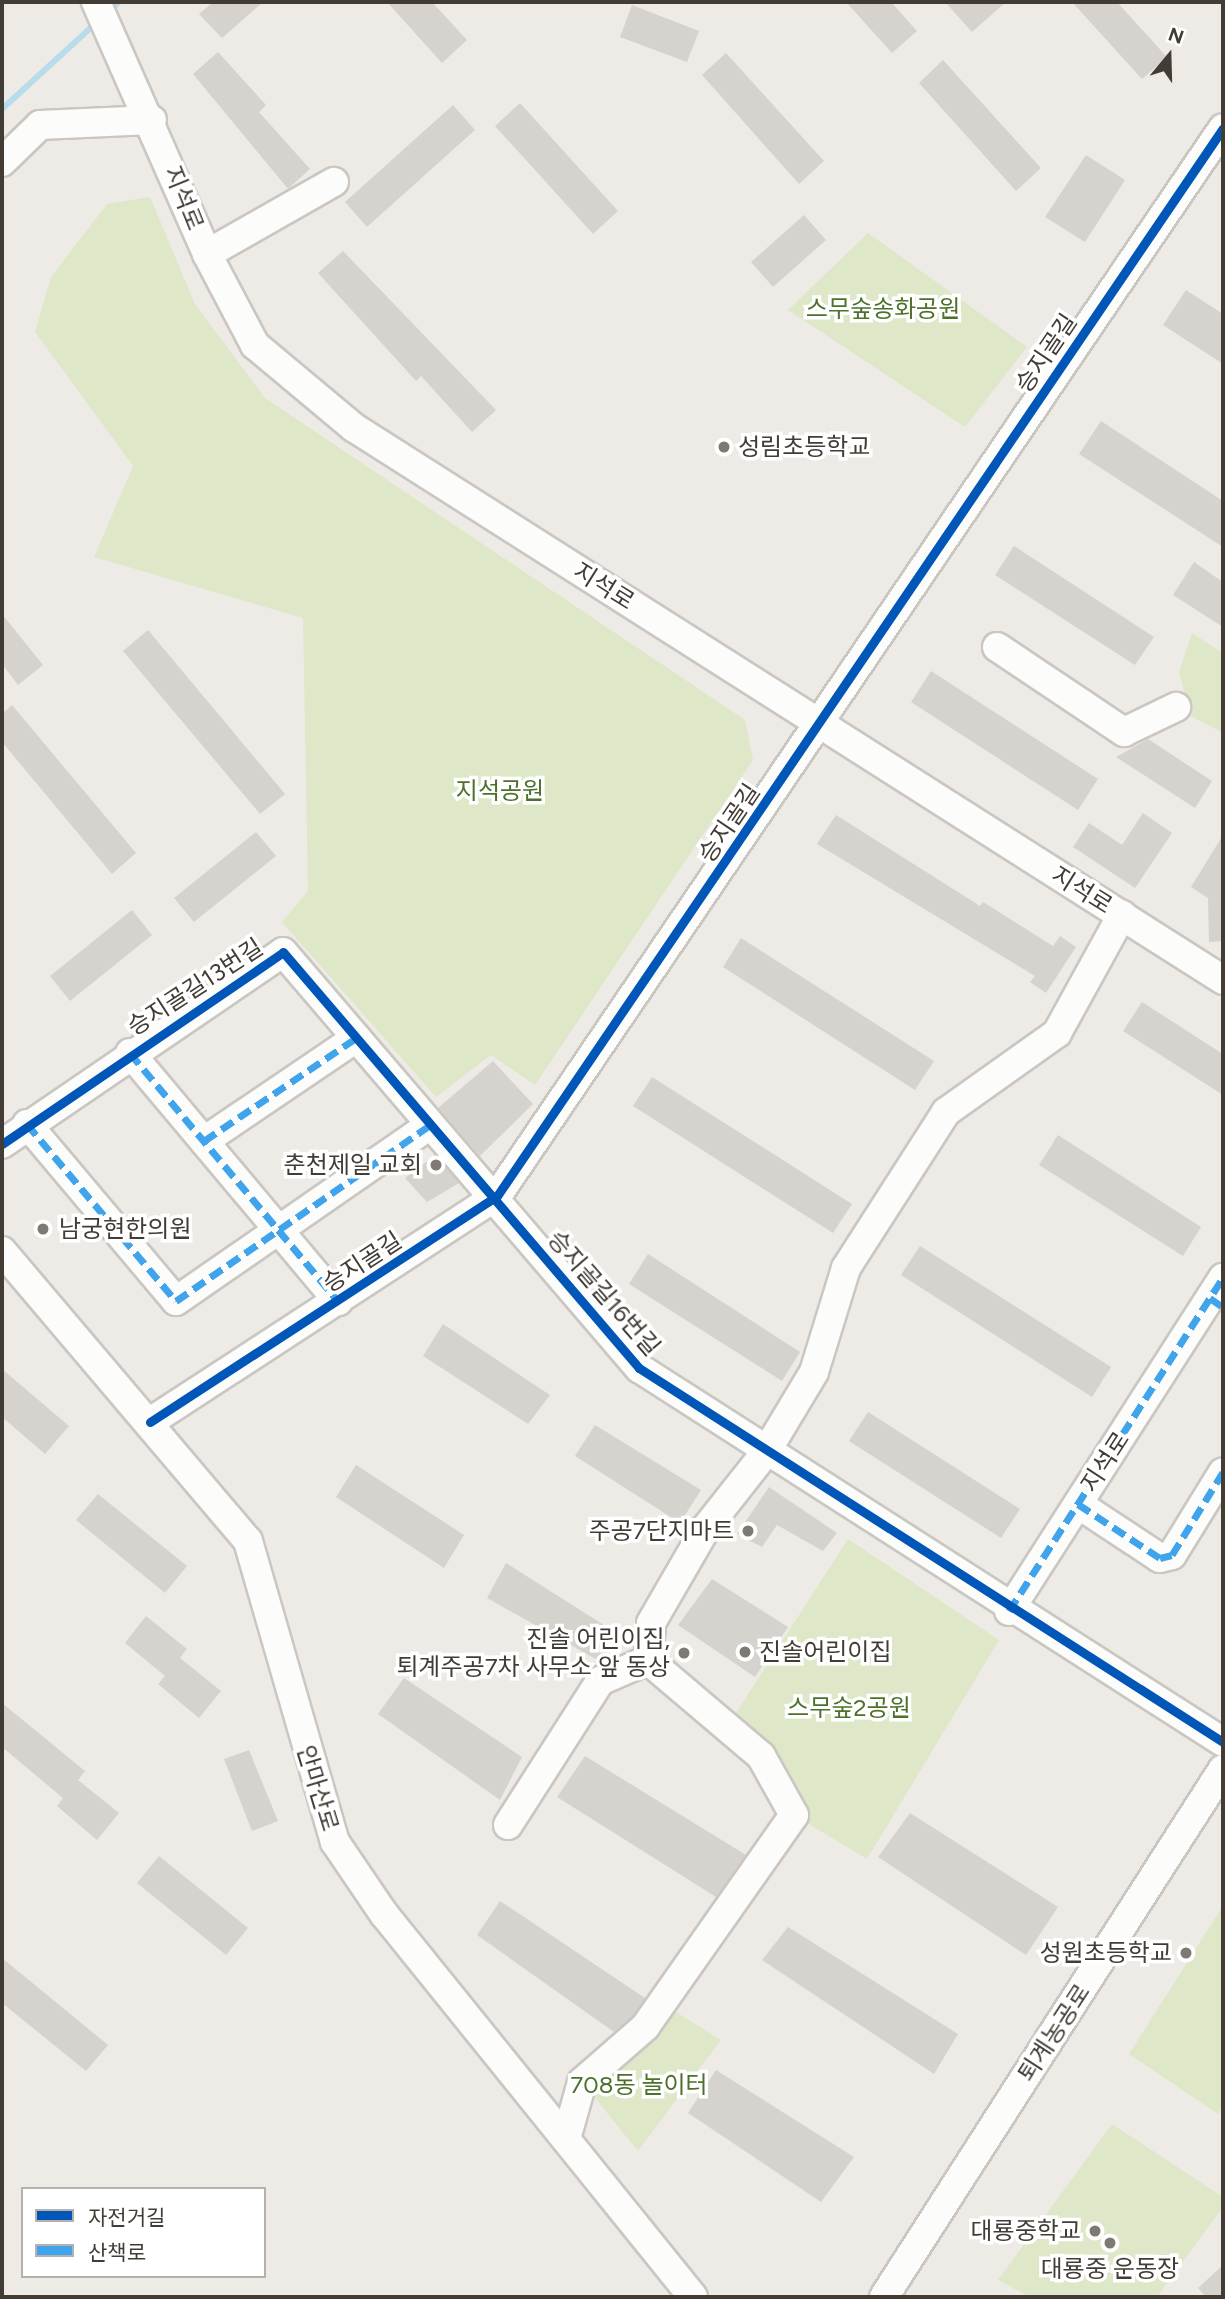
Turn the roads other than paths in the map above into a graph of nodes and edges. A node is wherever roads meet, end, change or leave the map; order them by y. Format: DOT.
graph roads {
  1 [pos="96,2"];
  2 [pos="152,120"];
  3 [pos="1223,128"];
  4 [pos="2,162"];
  5 [pos="334,182"];
  6 [pos="207,254"];
  7 [pos="997,648"];
  8 [pos="1176,707"];
  9 [pos="820,723"];
  10 [pos="1122,915"];
  11 [pos="1223,980"];
  12 [pos="356,1038"];
  13 [pos="130,1053"];
  14 [pos="27,1124"];
  15 [pos="430,1125"];
  16 [pos="204,1141"];
  17 [pos="2,1144"];
  18 [pos="496,1196"];
  19 [pos="277,1226"];
  20 [pos="2,1251"];
  21 [pos="1219,1295"];
  22 [pos="338,1301"];
  23 [pos="150,1422"];
  24 [pos="766,1452"];
  25 [pos="1223,1472"];
  26 [pos="1078,1504"];
  27 [pos="1009,1611"];
  28 [pos="648,1660"];
  29 [pos="1223,1742"];
  30 [pos="1223,1769"];
  31 [pos="508,1825"];
  32 [pos="566,2139"];
  33 [pos="693,2297"];
  34 [pos="884,2297"];
  1 -- 2 [label="street, 지석로"];
  2 -- 4 [label="street"];
  2 -- 6 [label="street, 지석로"];
  3 -- 9 [label="street, 승지골길"];
  5 -- 6 [label="street"];
  6 -- 9 [label="street, 지석로"];
  7 -- 8 [label="street"];
  9 -- 10 [label="street, 지석로"];
  9 -- 18 [label="street, 승지골길"];
  10 -- 11 [label="street, 지석로"];
  10 -- 24 [label="street"];
  12 -- 13 [label="street, 승지골길13번길"];
  12 -- 15 [label="street, 승지골길13번길"];
  12 -- 16 [label="street"];
  13 -- 14 [label="street, 승지골길13번길"];
  13 -- 16 [label="street, 승지골길"];
  14 -- 17 [label="street, 승지골길13번길"];
  14 -- 19 [label="street"];
  15 -- 18 [label="street, 승지골길13번길"];
  15 -- 19 [label="street"];
  16 -- 19 [label="street, 승지골길"];
  18 -- 22 [label="street, 승지골길"];
  18 -- 24 [label="street, 승지골길16번길"];
  19 -- 22 [label="street, 승지골길"];
  20 -- 23 [label="street, 안마산로"];
  21 -- 26 [label="street, 지석로"];
  22 -- 23 [label="street, 승지골길"];
  23 -- 32 [label="street, 안마산로"];
  24 -- 27 [label="street, 승지골길16번길"];
  24 -- 28 [label="street"];
  25 -- 26 [label="street"];
  26 -- 27 [label="street, 지석로"];
  27 -- 29 [label="street, 승지골길16번길"];
  28 -- 31 [label="street"];
  28 -- 32 [label="street"];
  30 -- 34 [label="street, 퇴계농공로"];
  32 -- 33 [label="street, 안마산로"];
}
